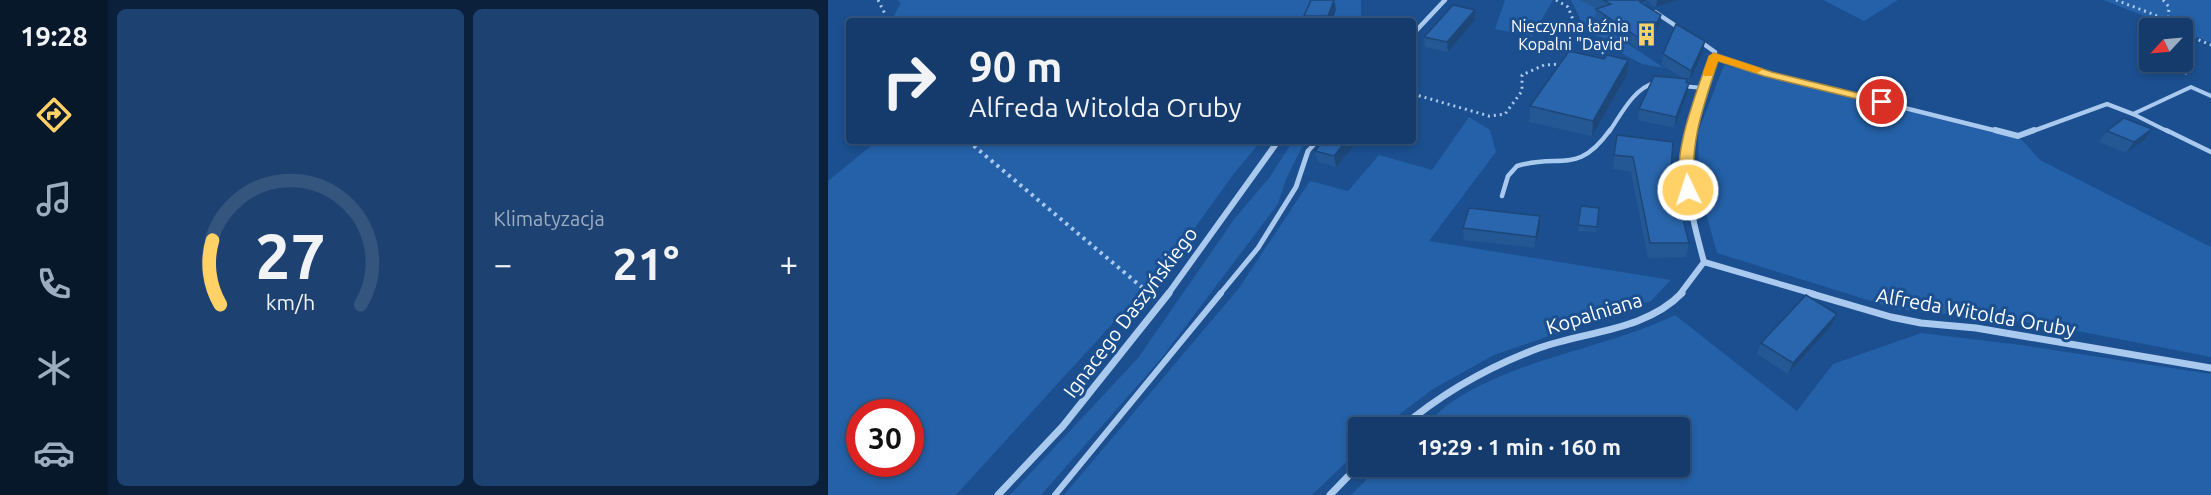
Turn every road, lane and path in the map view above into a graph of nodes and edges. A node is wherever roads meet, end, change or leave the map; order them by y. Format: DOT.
graph roads {
  1 [pos="878,0"];
  2 [pos="1445,0"];
  3 [pos="1556,0"];
  4 [pos="2116,0"];
  5 [pos="2163,0"];
  6 [pos="1647,7"];
  7 [pos="884,18"];
  8 [pos="2163,18"];
  9 [pos="2168,18"];
  10 [pos="1416,33"];
  11 [pos="1686,33"];
  12 [pos="2193,38"];
  13 [pos="1696,39"];
  14 [pos="2211,45"];
  15 [pos="1714,56"];
  16 [pos="1598,59"];
  17 [pos="1568,64"];
  18 [pos="1666,84"];
  19 [pos="1678,85"];
  20 [pos="1703,88"];
  21 [pos="1416,95"];
  22 [pos="2211,96"];
  23 [pos="2133,114"];
  24 [pos="972,144"];
  25 [pos="1276,144"];
  26 [pos="1314,144"];
  27 [pos="1308,151"];
  28 [pos="2211,152"];
  29 [pos="1502,196"];
  30 [pos="1704,262"];
  31 [pos="1161,304"];
  32 [pos="2211,368"];
  33 [pos="1414,417"];
  34 [pos="1348,476"];
  35 [pos="998,495"];
  36 [pos="1055,495"];
  37 [pos="1330,495"];
  1 -- 7 [label="path"];
  2 -- 10 [label="street"];
  3 -- 16 [label="path"];
  4 -- 8 [label="path"];
  5 -- 9 [label="path"];
  6 -- 11 [label="street"];
  12 -- 14 [label="path"];
  13 -- 15 [label="street"];
  15 -- 20 [label="street"];
  15 -- 23 [label="street"];
  17 -- 21 [label="path"];
  18 -- 29 [label="lane"];
  19 -- 20 [label="lane"];
  20 -- 30 [label="street"];
  22 -- 23 [label="lane"];
  23 -- 28 [label="lane"];
  24 -- 31 [label="path"];
  25 -- 31 [label="street, Ignacego Daszyńskiego"];
  26 -- 27 [label="lane"];
  27 -- 36 [label="street"];
  30 -- 32 [label="street, Alfreda Witolda Oruby"];
  30 -- 33 [label="street, Kopalniana"];
  31 -- 35 [label="street, Ignacego Daszyńskiego"];
  34 -- 37 [label="street"];
}
